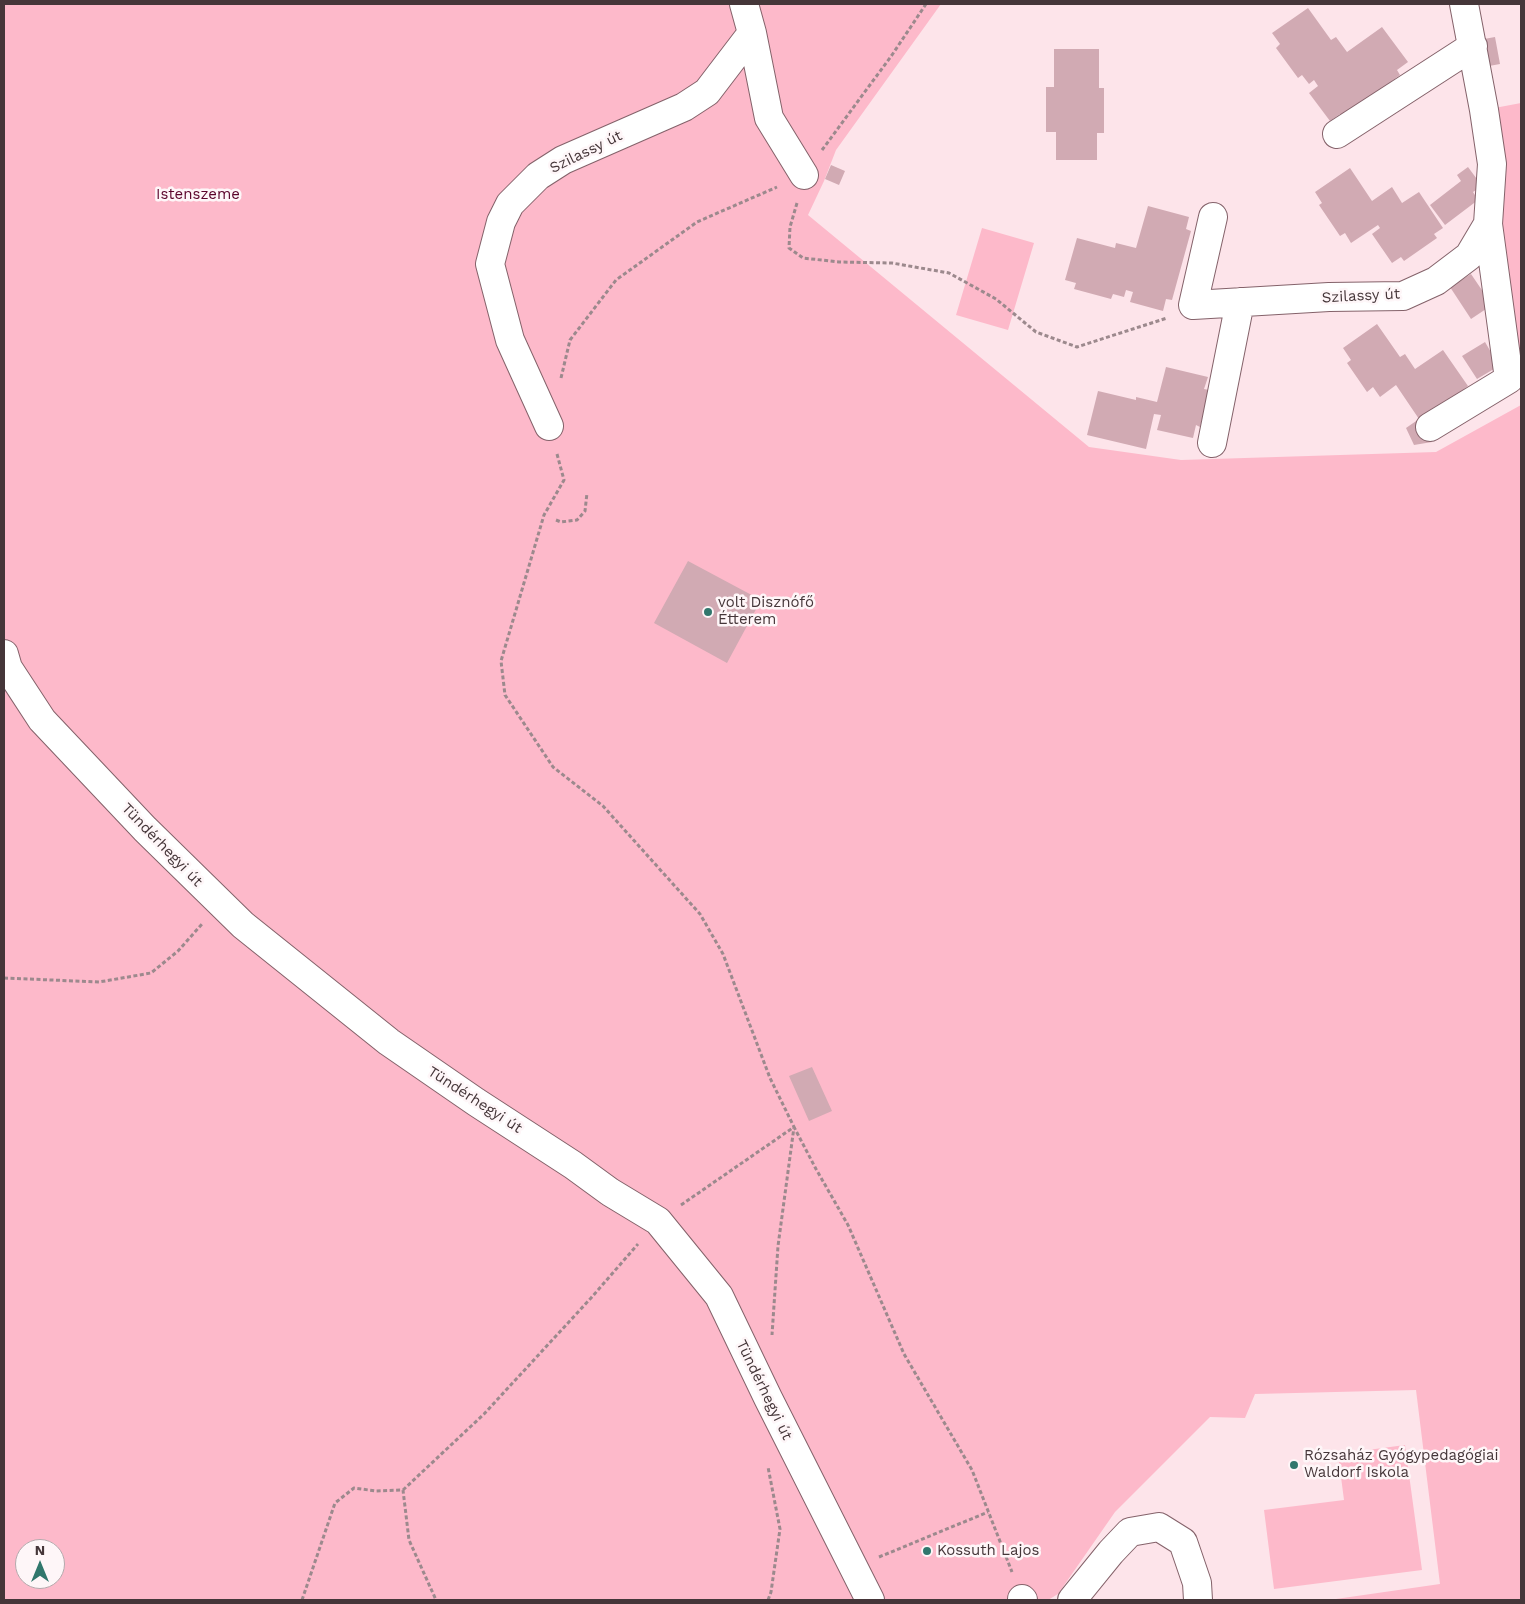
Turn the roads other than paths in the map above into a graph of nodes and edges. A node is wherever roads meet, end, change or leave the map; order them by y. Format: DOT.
graph roads {
  1 [pos="744,4"];
  2 [pos="1464,4"];
  3 [pos="752,33"];
  4 [pos="1472,46"];
  5 [pos="1337,134"];
  6 [pos="804,175"];
  7 [pos="1213,217"];
  8 [pos="1488,224"];
  9 [pos="1240,302"];
  10 [pos="549,426"];
  11 [pos="1430,426"];
  12 [pos="1212,443"];
  13 [pos="4,654"];
  14 [pos="870,1600"];
  15 [pos="1072,1600"];
  16 [pos="1198,1600"];
  1 -- 3 [label="street"];
  2 -- 4 [label="street, Szilassy út"];
  3 -- 6 [label="street"];
  3 -- 10 [label="street, Szilassy út"];
  4 -- 5 [label="street"];
  4 -- 8 [label="street, Szilassy út"];
  7 -- 9 [label="street, Szilassy út"];
  8 -- 9 [label="street, Szilassy út"];
  8 -- 11 [label="street"];
  9 -- 12 [label="street"];
  13 -- 14 [label="street, Tündérhegyi út"];
  15 -- 16 [label="street"];
}
